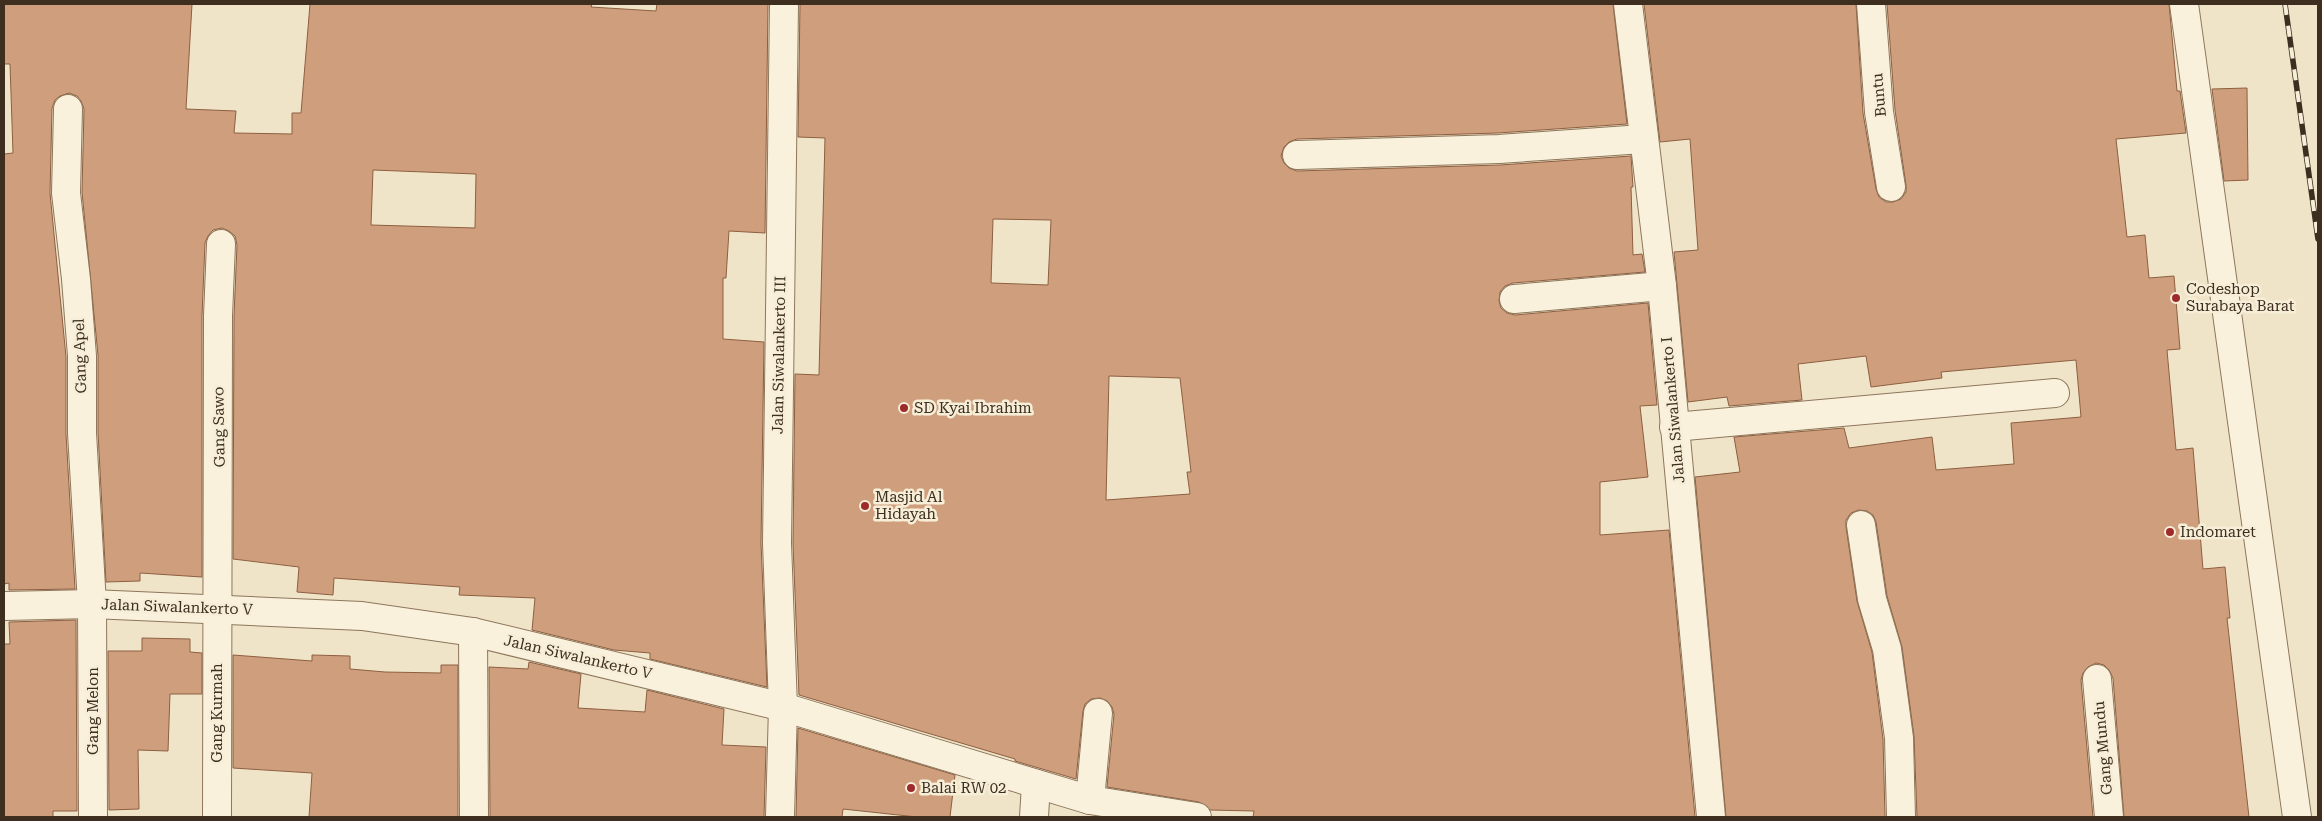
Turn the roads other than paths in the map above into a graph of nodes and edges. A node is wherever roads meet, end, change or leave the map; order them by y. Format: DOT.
graph roads {
  1 [pos="784,4"];
  2 [pos="1628,4"];
  3 [pos="1871,4"];
  4 [pos="2184,4"];
  5 [pos="68,109"];
  6 [pos="1643,139"];
  7 [pos="1297,155"];
  8 [pos="1890,187"];
  9 [pos="221,244"];
  10 [pos="1662,286"];
  11 [pos="1514,299"];
  12 [pos="2056,393"];
  13 [pos="1674,427"];
  14 [pos="1861,525"];
  15 [pos="92,604"];
  16 [pos="4,606"];
  17 [pos="217,609"];
  18 [pos="473,632"];
  19 [pos="2097,679"];
  20 [pos="783,707"];
  21 [pos="1098,713"];
  22 [pos="1036,784"];
  23 [pos="1090,800"];
  24 [pos="93,817"];
  25 [pos="217,817"];
  26 [pos="474,817"];
  27 [pos="780,817"];
  28 [pos="1034,817"];
  29 [pos="1197,817"];
  30 [pos="1711,817"];
  31 [pos="1901,817"];
  32 [pos="2109,817"];
  33 [pos="2297,817"];
  1 -- 20 [label="street, Jalan Siwalankerto III"];
  2 -- 6 [label="street, Jalan Siwalankerto I"];
  3 -- 8 [label="street, Buntu"];
  4 -- 33 [label="street"];
  5 -- 15 [label="street, Gang Apel"];
  6 -- 7 [label="street"];
  6 -- 10 [label="street, Jalan Siwalankerto I"];
  9 -- 17 [label="street, Gang Sawo"];
  10 -- 11 [label="street"];
  10 -- 13 [label="street, Jalan Siwalankerto I"];
  12 -- 13 [label="street"];
  13 -- 30 [label="street, Jalan Siwalankerto I"];
  14 -- 31 [label="street"];
  15 -- 16 [label="street, Jalan Siwalankerto V"];
  15 -- 17 [label="street, Jalan Siwalankerto V"];
  15 -- 24 [label="street, Gang Melon"];
  17 -- 18 [label="street, Jalan Siwalankerto V"];
  17 -- 25 [label="street, Gang Kurmah"];
  18 -- 20 [label="street, Jalan Siwalankerto V"];
  18 -- 26 [label="street"];
  19 -- 32 [label="street, Gang Mundu"];
  20 -- 22 [label="street, Jalan Siwalankerto V"];
  20 -- 27 [label="street, Jalan Siwalankerto III"];
  21 -- 23 [label="street"];
  22 -- 23 [label="street, Jalan Siwalankerto V"];
  22 -- 28 [label="street"];
  23 -- 29 [label="street, Jalan Siwalankerto V"];
}
